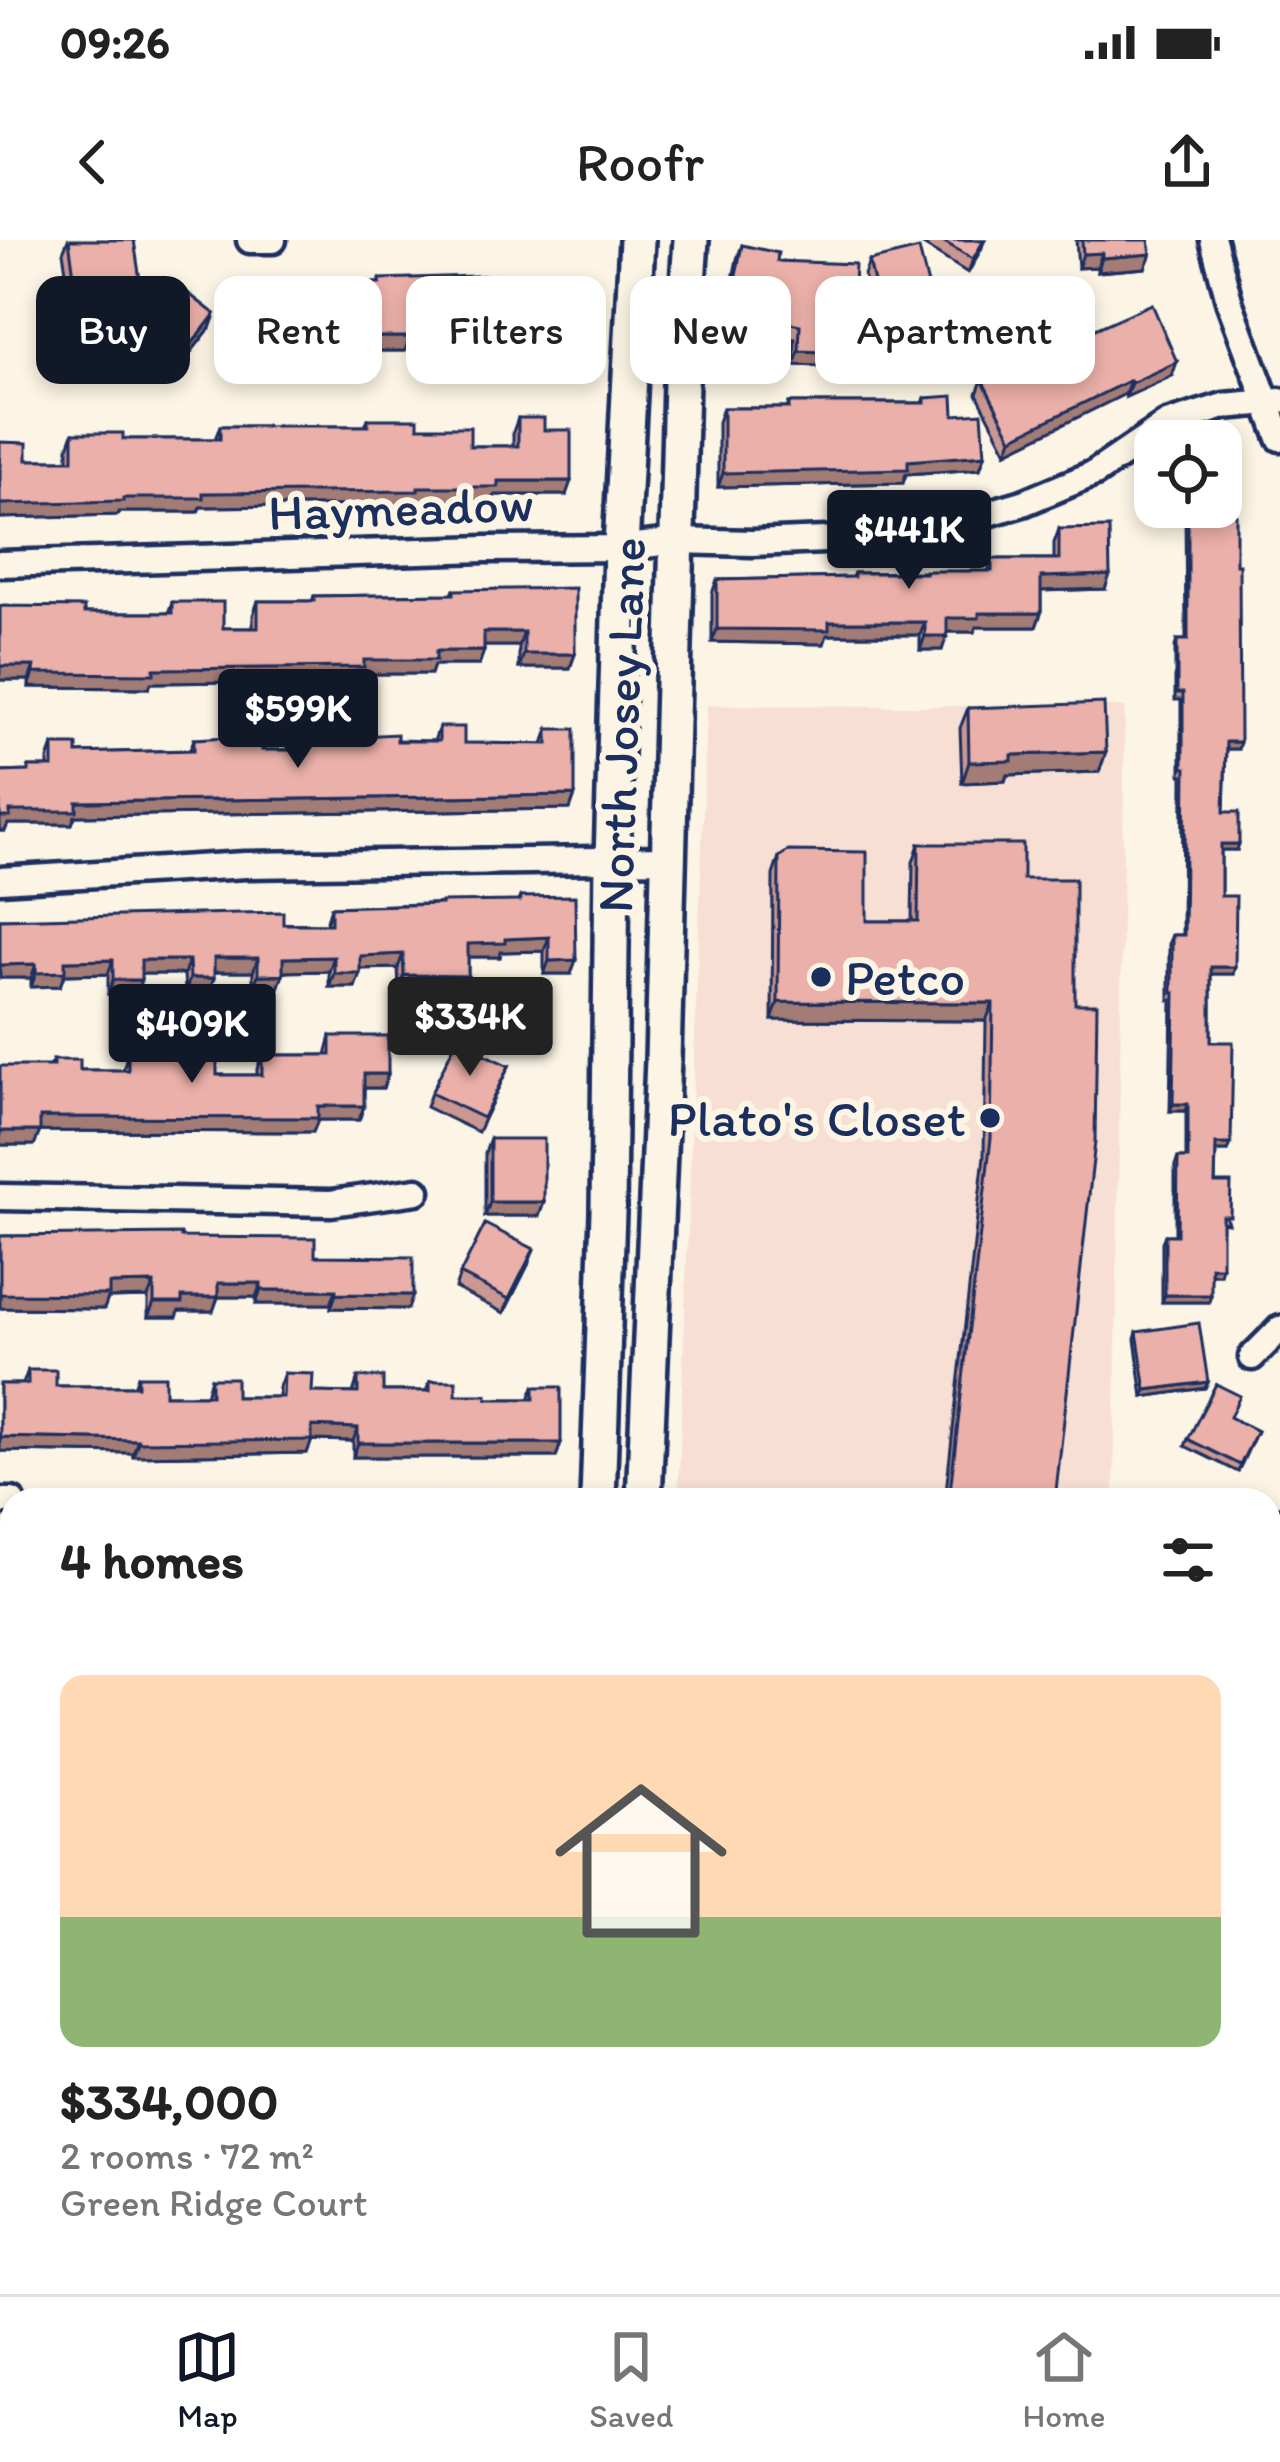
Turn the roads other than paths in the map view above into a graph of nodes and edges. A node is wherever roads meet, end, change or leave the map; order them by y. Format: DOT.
graph roads {
  1 [pos="250,240"];
  2 [pos="273,240"];
  3 [pos="637,240"];
  4 [pos="692,240"];
  5 [pos="1213,240"];
  6 [pos="1273,401"];
  7 [pos="1280,438"];
  8 [pos="677,542"];
  9 [pos="621,548"];
  10 [pos="0,564"];
  11 [pos="668,859"];
  12 [pos="612,860"];
  13 [pos="0,880"];
  14 [pos="417,1191"];
  15 [pos="0,1197"];
  16 [pos="1280,1329"];
  17 [pos="1252,1358"];
  18 [pos="598,1488"];
  19 [pos="645,1488"];
  1 -- 2 [label="street"];
  3 -- 9 [label="main road, North Josey Lane"];
  4 -- 8 [label="main road, North Josey Lane"];
  5 -- 6 [label="street"];
  6 -- 7 [label="street"];
  6 -- 8 [label="street, Haymeadow"];
  8 -- 9 [label="street, Haymeadow"];
  8 -- 11 [label="main road, North Josey Lane"];
  9 -- 10 [label="street, Haymeadow"];
  9 -- 12 [label="main road, North Josey Lane"];
  11 -- 12 [label="street"];
  11 -- 19 [label="main road, North Josey Lane"];
  12 -- 13 [label="street"];
  12 -- 18 [label="main road, North Josey Lane"];
  14 -- 15 [label="street"];
  16 -- 17 [label="street"];
}
